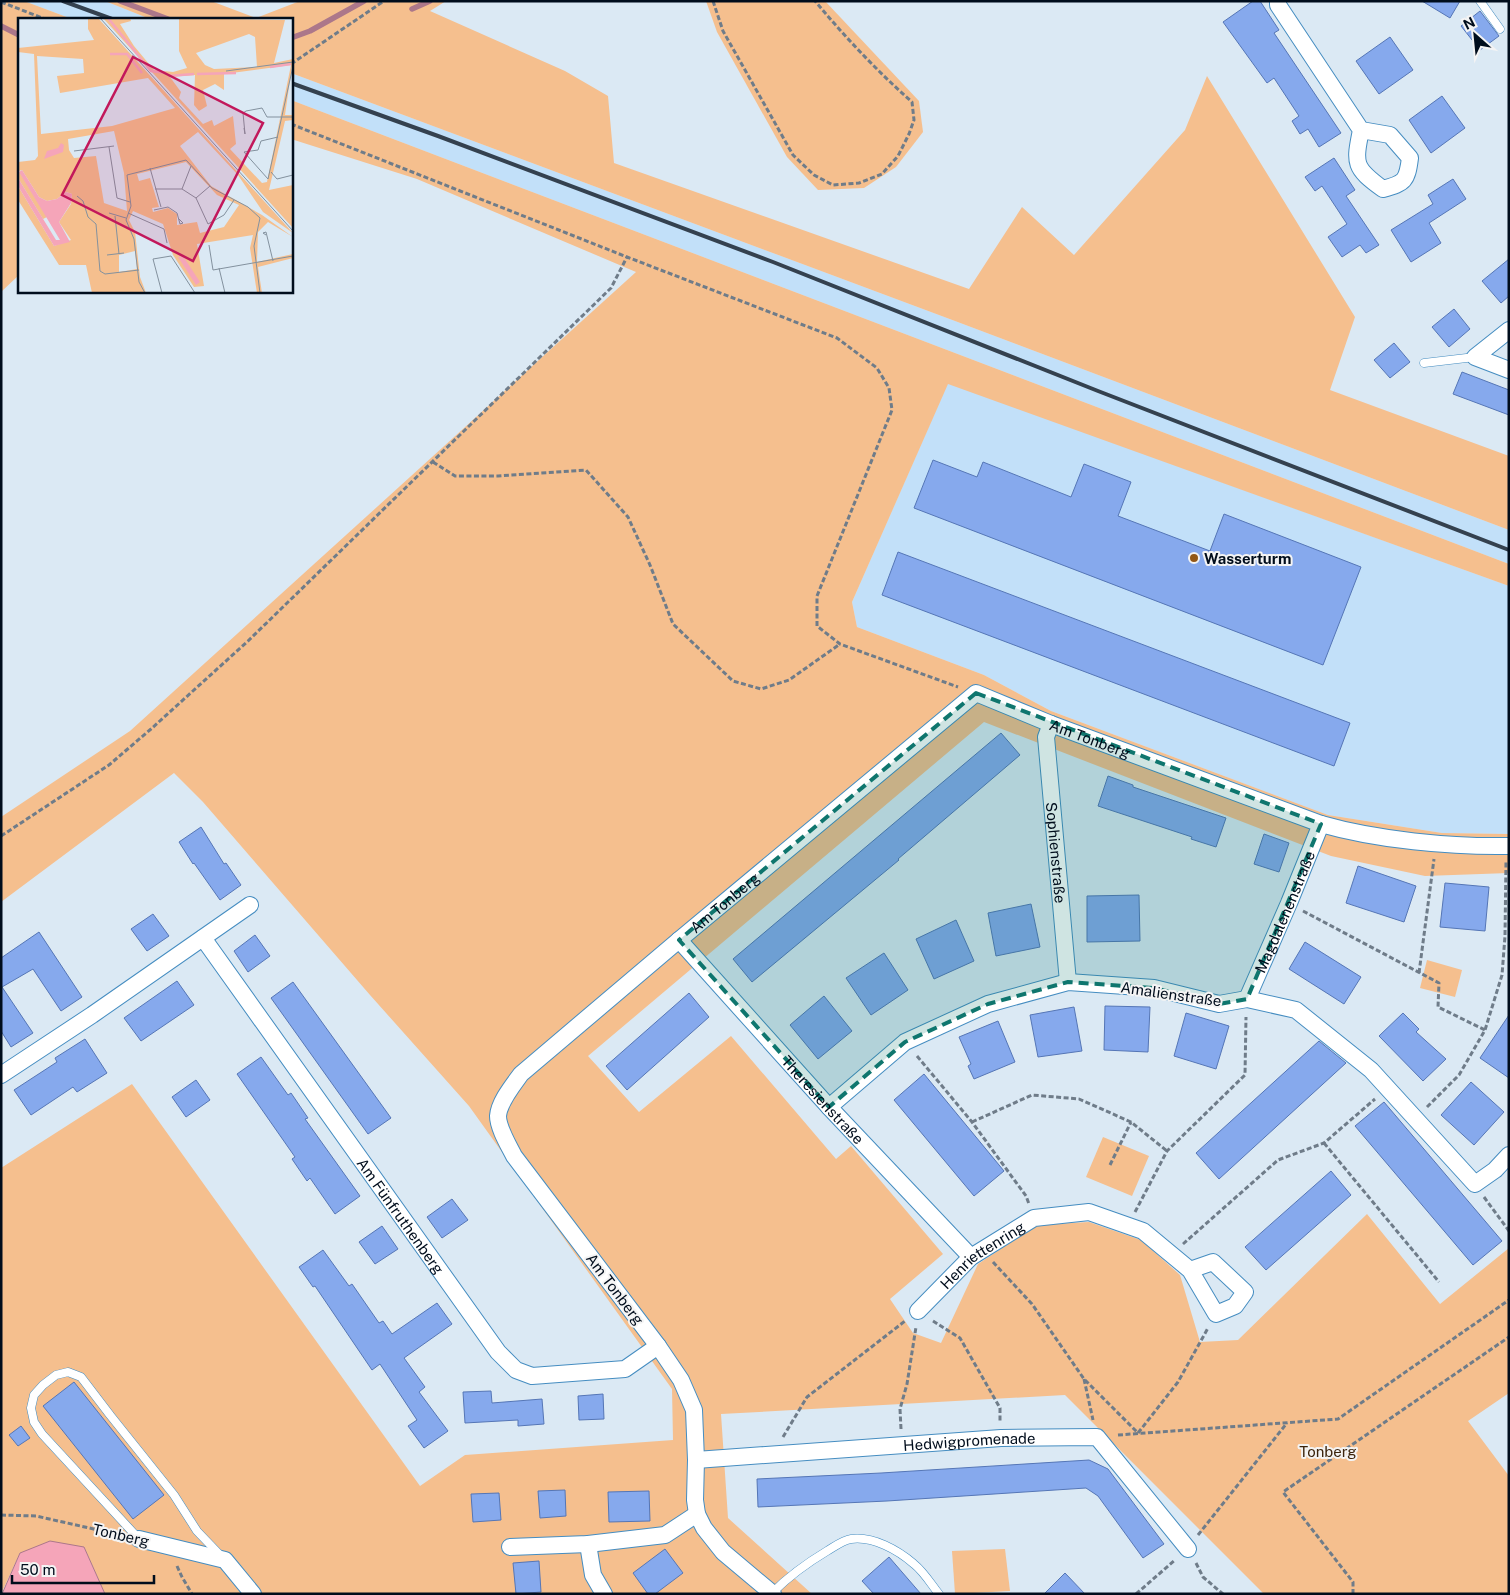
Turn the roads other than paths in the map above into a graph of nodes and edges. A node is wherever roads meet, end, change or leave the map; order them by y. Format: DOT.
graph roads {
  1 [pos="1278,1"];
  2 [pos="1480,1"];
  3 [pos="1500,29"];
  4 [pos="1361,130"];
  5 [pos="1509,330"];
  6 [pos="1475,357"];
  7 [pos="1424,363"];
  8 [pos="1509,370"];
  9 [pos="1051,724"];
  10 [pos="1321,824"];
  11 [pos="1508,846"];
  12 [pos="250,905"];
  13 [pos="203,938"];
  14 [pos="679,940"];
  15 [pos="1068,982"];
  16 [pos="1247,999"];
  17 [pos="1,1075"];
  18 [pos="829,1107"];
  19 [pos="1509,1156"];
  20 [pos="977,1253"];
  21 [pos="1190,1270"];
  22 [pos="918,1311"];
  23 [pos="658,1346"];
  24 [pos="696,1460"];
  25 [pos="697,1514"];
  26 [pos="139,1539"];
  27 [pos="588,1544"];
  28 [pos="510,1547"];
  29 [pos="1188,1549"];
  30 [pos="225,1560"];
  31 [pos="772,1593"];
  32 [pos="253,1594"];
  33 [pos="604,1594"];
  34 [pos="938,1594"];
  1 -- 4 [label="street"];
  2 -- 3 [label="lane"];
  5 -- 6 [label="street"];
  6 -- 7 [label="lane"];
  6 -- 8 [label="street"];
  9 -- 10 [label="street, Am Tonberg"];
  9 -- 14 [label="street, Am Tonberg"];
  9 -- 15 [label="street, Sophienstraße"];
  10 -- 11 [label="street, Am Tonberg"];
  10 -- 16 [label="street, Magdalenenstraße"];
  12 -- 13 [label="street"];
  13 -- 17 [label="street"];
  13 -- 23 [label="street, Am Fünfruthenberg"];
  14 -- 18 [label="street, Theresienstraße"];
  14 -- 23 [label="street, Am Tonberg"];
  15 -- 16 [label="street, Amalienstraße"];
  15 -- 18 [label="street, Amalienstraße"];
  16 -- 19 [label="street, Amalienstraße"];
  18 -- 20 [label="street, Theresienstraße"];
  20 -- 21 [label="street, Henriettenring"];
  20 -- 22 [label="street, Henriettenring"];
  21 -- 21 [label="street, Henriettenring"];
  23 -- 24 [label="street, Am Tonberg"];
  24 -- 25 [label="street, Am Tonberg"];
  24 -- 29 [label="street, Hedwigpromenade"];
  25 -- 27 [label="street"];
  25 -- 31 [label="street, Am Tonberg"];
  26 -- 30 [label="street, Tonberg"];
  26 -- 30 [label="lane"];
  27 -- 28 [label="street"];
  27 -- 33 [label="street"];
  30 -- 32 [label="street"];
  31 -- 34 [label="lane"];
}
